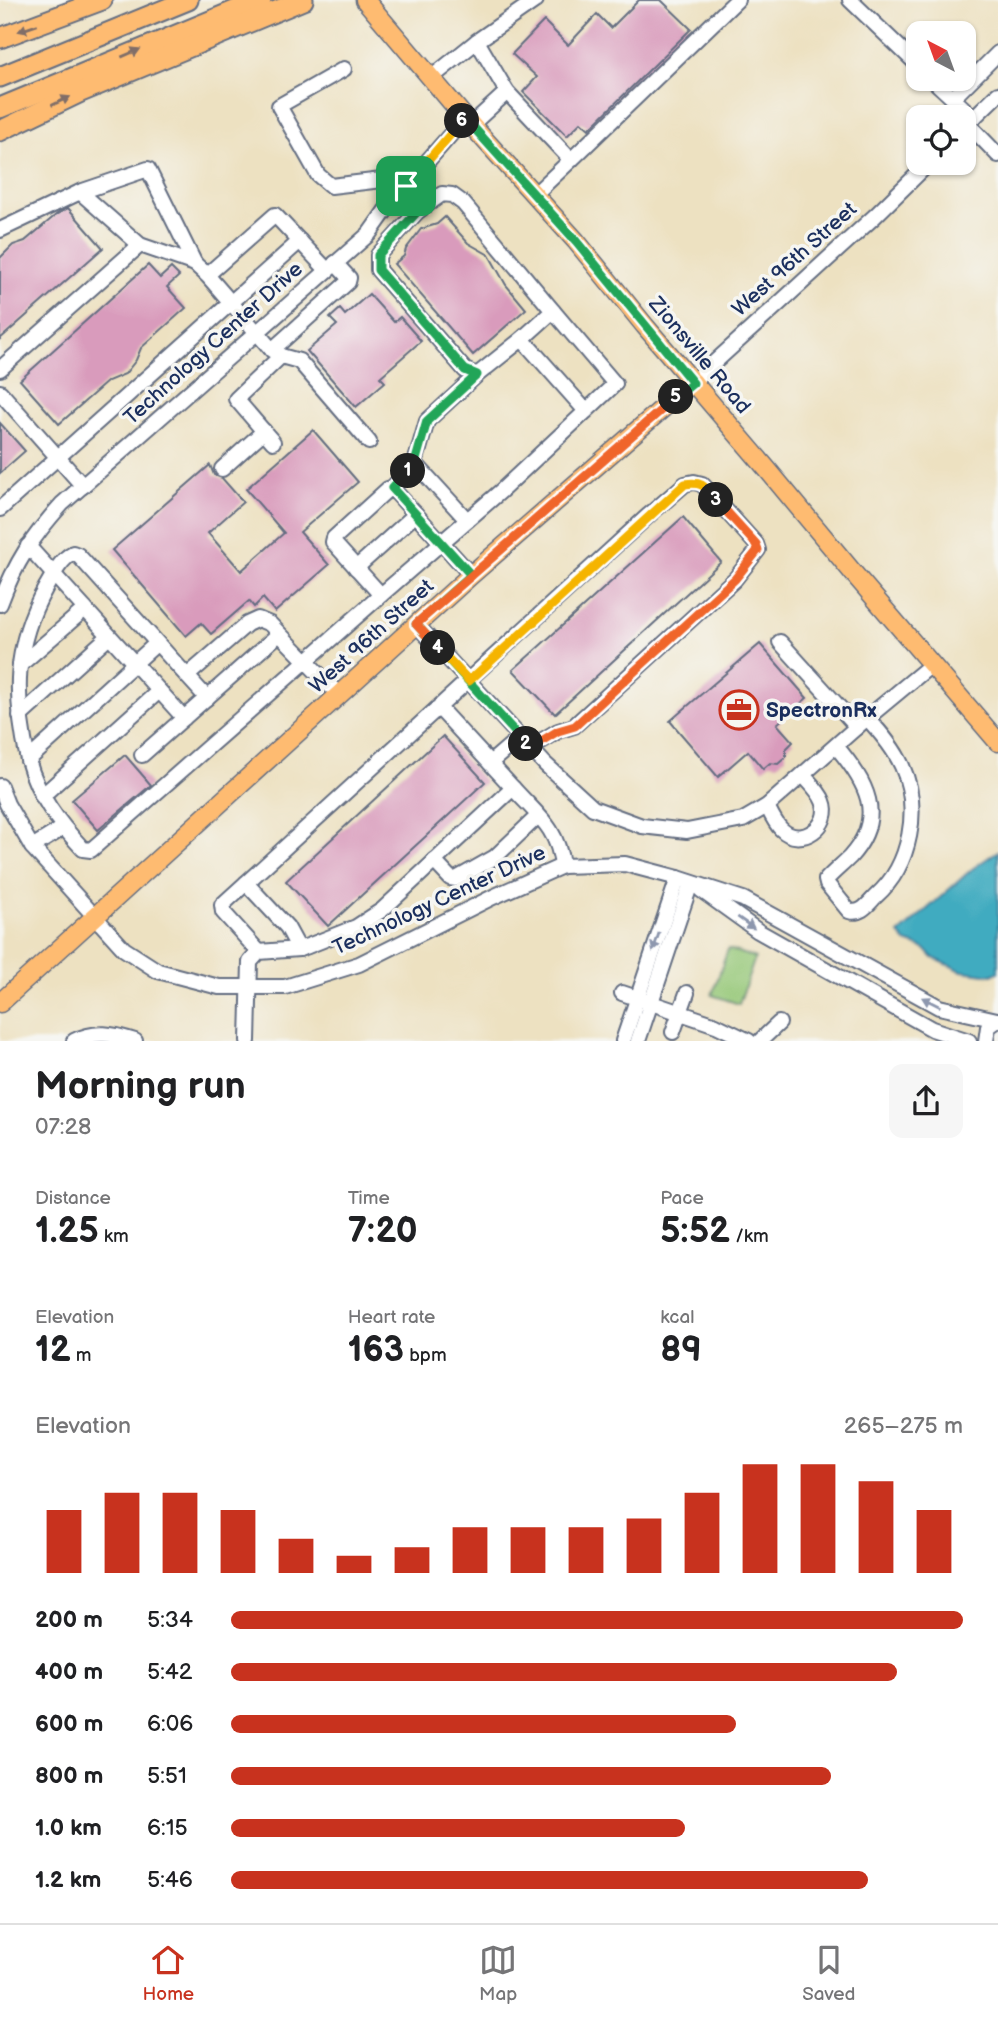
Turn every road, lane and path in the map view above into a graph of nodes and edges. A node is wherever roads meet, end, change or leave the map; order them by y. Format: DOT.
graph roads {
  1 [pos="103,0"];
  2 [pos="188,0"];
  3 [pos="261,0"];
  4 [pos="303,0"];
  5 [pos="365,0"];
  6 [pos="536,0"];
  7 [pos="737,0"];
  8 [pos="850,0"];
  9 [pos="0,38"];
  10 [pos="477,41"];
  11 [pos="906,54"];
  12 [pos="998,54"];
  13 [pos="344,69"];
  14 [pos="0,77"];
  15 [pos="431,78"];
  16 [pos="945,91"];
  17 [pos="507,92"];
  18 [pos="998,94"];
  19 [pos="953,98"];
  20 [pos="957,105"];
  21 [pos="0,107"];
  22 [pos="976,116"];
  23 [pos="468,121"];
  24 [pos="0,131"];
  25 [pos="976,131"];
  26 [pos="998,155"];
  27 [pos="571,159"];
  28 [pos="917,175"];
  29 [pos="403,190"];
  30 [pos="80,191"];
  31 [pos="534,195"];
  32 [pos="417,212"];
  33 [pos="0,230"];
  34 [pos="300,241"];
  35 [pos="140,245"];
  36 [pos="195,264"];
  37 [pos="331,266"];
  38 [pos="206,275"];
  39 [pos="231,303"];
  40 [pos="554,311"];
  41 [pos="257,332"];
  42 [pos="523,340"];
  43 [pos="277,353"];
  44 [pos="0,369"];
  45 [pos="477,375"];
  46 [pos="693,383"];
  47 [pos="0,392"];
  48 [pos="586,411"];
  49 [pos="369,442"];
  50 [pos="58,457"];
  51 [pos="415,463"];
  52 [pos="222,469"];
  53 [pos="83,486"];
  54 [pos="392,488"];
  55 [pos="5,504"];
  56 [pos="416,514"];
  57 [pos="0,520"];
  58 [pos="467,520"];
  59 [pos="441,542"];
  60 [pos="28,546"];
  61 [pos="356,568"];
  62 [pos="53,574"];
  63 [pos="471,575"];
  64 [pos="381,596"];
  65 [pos="0,604"];
  66 [pos="85,609"];
  67 [pos="416,624"];
  68 [pos="279,634"];
  69 [pos="110,636"];
  70 [pos="780,642"];
  71 [pos="157,643"];
  72 [pos="306,661"];
  73 [pos="134,663"];
  74 [pos="20,665"];
  75 [pos="931,665"];
  76 [pos="187,676"];
  77 [pos="469,681"];
  78 [pos="159,691"];
  79 [pos="339,695"];
  80 [pos="207,698"];
  81 [pos="439,708"];
  82 [pos="20,716"];
  83 [pos="184,718"];
  84 [pos="862,722"];
  85 [pos="520,737"];
  86 [pos="998,742"];
  87 [pos="836,746"];
  88 [pos="530,748"];
  89 [pos="142,755"];
  90 [pos="28,760"];
  91 [pos="490,763"];
  92 [pos="803,775"];
  93 [pos="0,786"];
  94 [pos="513,788"];
  95 [pos="42,796"];
  96 [pos="767,806"];
  97 [pos="538,816"];
  98 [pos="63,828"];
  99 [pos="32,847"];
  100 [pos="434,861"];
  101 [pos="562,866"];
  102 [pos="685,880"];
  103 [pos="246,883"];
  104 [pos="93,917"];
  105 [pos="299,949"];
  106 [pos="258,952"];
  107 [pos="248,987"];
  108 [pos="622,993"];
  109 [pos="687,993"];
  110 [pos="644,1000"];
  111 [pos="0,1003"];
  112 [pos="680,1012"];
  113 [pos="997,1020"];
  114 [pos="779,1023"];
  115 [pos="673,1032"];
  116 [pos="74,1041"];
  117 [pos="135,1041"];
  118 [pos="248,1041"];
  119 [pos="623,1041"];
  120 [pos="638,1041"];
  121 [pos="749,1041"];
  122 [pos="760,1041"];
  123 [pos="969,1041"];
  124 [pos="986,1041"];
  1 -- 9 [label="highway, one-way"];
  2 -- 14 [label="highway"];
  21 -- 3 [label="highway, one-way"];
  24 -- 4 [label="highway, one-way"];
  5 -- 15 [label="main road, Zionsville Road"];
  6 -- 10 [label="street"];
  7 -- 27 [label="street"];
  8 -- 11 [label="street"];
  10 -- 15 [label="street"];
  10 -- 17 [label="street"];
  12 -- 19 [label="street"];
  13 -- 29 [label="street"];
  15 -- 23 [label="main road, Zionsville Road"];
  16 -- 19 [label="street"];
  17 -- 23 [label="street, Technology Center Drive"];
  17 -- 27 [label="street"];
  18 -- 22 [label="street"];
  19 -- 20 [label="street"];
  23 -- 29 [label="street, Technology Center Drive"];
  23 -- 31 [label="main road, Zionsville Road"];
  25 -- 26 [label="street"];
  27 -- 31 [label="street"];
  28 -- 46 [label="street, West 96th Street"];
  29 -- 32 [label="street"];
  29 -- 37 [label="street, Technology Center Drive"];
  30 -- 33 [label="street"];
  30 -- 35 [label="street"];
  30 -- 36 [label="street"];
  31 -- 46 [label="main road, Zionsville Road"];
  32 -- 40 [label="street"];
  32 -- 45 [label="street"];
  34 -- 37 [label="street"];
  34 -- 38 [label="street"];
  34 -- 39 [label="street"];
  35 -- 36 [label="street"];
  35 -- 44 [label="street"];
  36 -- 38 [label="street"];
  37 -- 41 [label="street, Technology Center Drive"];
  37 -- 43 [label="street"];
  38 -- 39 [label="street"];
  39 -- 41 [label="street"];
  39 -- 50 [label="street"];
  40 -- 42 [label="street"];
  40 -- 48 [label="street"];
  41 -- 43 [label="street"];
  41 -- 53 [label="street, Technology Center Drive"];
  42 -- 45 [label="street"];
  42 -- 48 [label="street"];
  43 -- 49 [label="street"];
  43 -- 52 [label="street"];
  45 -- 51 [label="street"];
  46 -- 63 [label="main road, West 96th Street"];
  46 -- 75 [label="main road, Zionsville Road"];
  47 -- 50 [label="street"];
  48 -- 58 [label="street"];
  50 -- 53 [label="street"];
  50 -- 55 [label="street"];
  51 -- 54 [label="street"];
  51 -- 58 [label="street"];
  53 -- 60 [label="street, Technology Center Drive"];
  54 -- 56 [label="street"];
  54 -- 61 [label="street"];
  55 -- 57 [label="street"];
  56 -- 59 [label="street"];
  56 -- 61 [label="street"];
  58 -- 59 [label="street"];
  59 -- 63 [label="street"];
  59 -- 64 [label="street"];
  60 -- 62 [label="street"];
  60 -- 65 [label="street, Technology Center Drive"];
  61 -- 64 [label="street"];
  62 -- 66 [label="street"];
  62 -- 71 [label="street"];
  62 -- 74 [label="street"];
  63 -- 67 [label="main road, West 96th Street"];
  64 -- 72 [label="street"];
  66 -- 69 [label="street"];
  66 -- 74 [label="street"];
  67 -- 77 [label="street"];
  67 -- 79 [label="main road, West 96th Street"];
  68 -- 72 [label="street"];
  68 -- 76 [label="street"];
  68 -- 80 [label="street"];
  69 -- 73 [label="street"];
  69 -- 82 [label="street"];
  70 -- 84 [label="street"];
  71 -- 73 [label="street"];
  71 -- 76 [label="street"];
  72 -- 79 [label="street"];
  72 -- 98 [label="street"];
  73 -- 78 [label="street"];
  73 -- 90 [label="street"];
  74 -- 82 [label="street"];
  75 -- 84 [label="street"];
  75 -- 86 [label="main road, Zionsville Road"];
  76 -- 80 [label="street"];
  77 -- 81 [label="street"];
  77 -- 85 [label="street"];
  77 -- 88 [label="street"];
  78 -- 83 [label="street"];
  78 -- 95 [label="street"];
  79 -- 104 [label="main road, West 96th Street"];
  80 -- 83 [label="street"];
  81 -- 91 [label="street"];
  81 -- 103 [label="street"];
  82 -- 90 [label="street"];
  83 -- 89 [label="street"];
  84 -- 87 [label="street"];
  84 -- 87 [label="street"];
  85 -- 88 [label="street"];
  85 -- 91 [label="street"];
  87 -- 92 [label="street"];
  88 -- 96 [label="street"];
  90 -- 95 [label="street"];
  91 -- 94 [label="street"];
  92 -- 96 [label="street"];
  92 -- 96 [label="street"];
  93 -- 99 [label="street, Technology Center Drive"];
  94 -- 97 [label="street"];
  94 -- 100 [label="street"];
  95 -- 98 [label="street"];
  97 -- 100 [label="street"];
  97 -- 101 [label="street"];
  98 -- 99 [label="street"];
  99 -- 104 [label="street, Technology Center Drive"];
  100 -- 105 [label="street"];
  101 -- 102 [label="street, Technology Center Drive"];
  101 -- 107 [label="street, Technology Center Drive"];
  102 -- 110 [label="street"];
  113 -- 102 [label="street, Technology Center Drive, one-way"];
  102 -- 123 [label="street, Technology Center Drive, one-way"];
  103 -- 105 [label="street"];
  103 -- 106 [label="street"];
  104 -- 107 [label="street, Technology Center Drive"];
  104 -- 111 [label="main road, West 96th Street"];
  105 -- 106 [label="street"];
  106 -- 107 [label="street"];
  107 -- 118 [label="street"];
  108 -- 110 [label="street"];
  109 -- 112 [label="street"];
  110 -- 112 [label="street"];
  110 -- 119 [label="street"];
  110 -- 120 [label="street"];
  112 -- 115 [label="street"];
  112 -- 121 [label="street"];
  113 -- 124 [label="street"];
  114 -- 122 [label="street"];
  116 -- 117 [label="street"];
}
